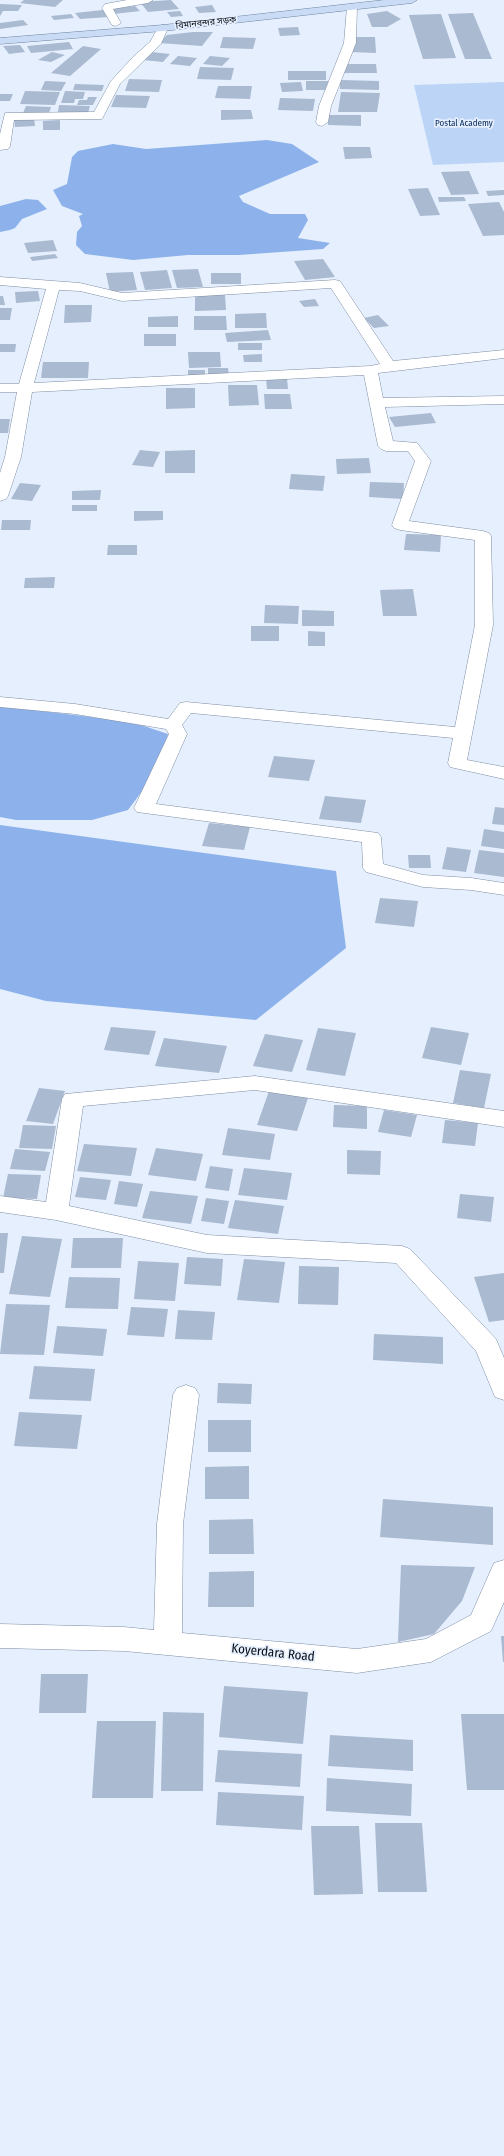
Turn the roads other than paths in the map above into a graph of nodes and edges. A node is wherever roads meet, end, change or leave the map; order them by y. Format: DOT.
graph roads {
  1 [pos="148,0"];
  2 [pos="412,0"];
  3 [pos="349,4"];
  4 [pos="116,23"];
  5 [pos="163,28"];
  6 [pos="0,32"];
  7 [pos="0,41"];
  8 [pos="322,122"];
  9 [pos="0,146"];
  10 [pos="0,280"];
  11 [pos="54,284"];
  12 [pos="504,354"];
  13 [pos="389,366"];
  14 [pos="370,370"];
  15 [pos="0,388"];
  16 [pos="24,388"];
  17 [pos="504,400"];
  18 [pos="377,403"];
  19 [pos="0,496"];
  20 [pos="0,702"];
  21 [pos="172,725"];
  22 [pos="463,733"];
  23 [pos="504,773"];
  24 [pos="504,889"];
  25 [pos="504,1119"];
  26 [pos="0,1204"];
  27 [pos="56,1212"];
  28 [pos="504,1390"];
  29 [pos="186,1396"];
  30 [pos="504,1571"];
  31 [pos="0,1636"];
  32 [pos="168,1643"];
  1 -- 4 [label="street"];
  2 -- 3 [label="main road, বিমানবন্দর সড়ক"];
  3 -- 4 [label="main road, বিমানবন্দর সড়ক"];
  3 -- 5 [label="main road, বিমানবন্দর সড়ক"];
  3 -- 8 [label="street"];
  4 -- 6 [label="main road, বিমানবন্দর সড়ক"];
  5 -- 7 [label="main road, বিমানবন্দর সড়ক"];
  5 -- 9 [label="street"];
  10 -- 11 [label="street"];
  11 -- 13 [label="street"];
  11 -- 16 [label="street"];
  12 -- 13 [label="street"];
  13 -- 14 [label="street"];
  14 -- 16 [label="street"];
  14 -- 18 [label="street"];
  15 -- 16 [label="street"];
  16 -- 19 [label="street"];
  17 -- 18 [label="street"];
  18 -- 22 [label="street"];
  20 -- 21 [label="street"];
  21 -- 22 [label="street"];
  21 -- 24 [label="street"];
  22 -- 23 [label="street"];
  25 -- 27 [label="street"];
  26 -- 27 [label="street"];
  27 -- 28 [label="street"];
  29 -- 32 [label="street"];
  30 -- 32 [label="street, Koyerdara Road"];
  31 -- 32 [label="street, Koyerdara Road"];
}
